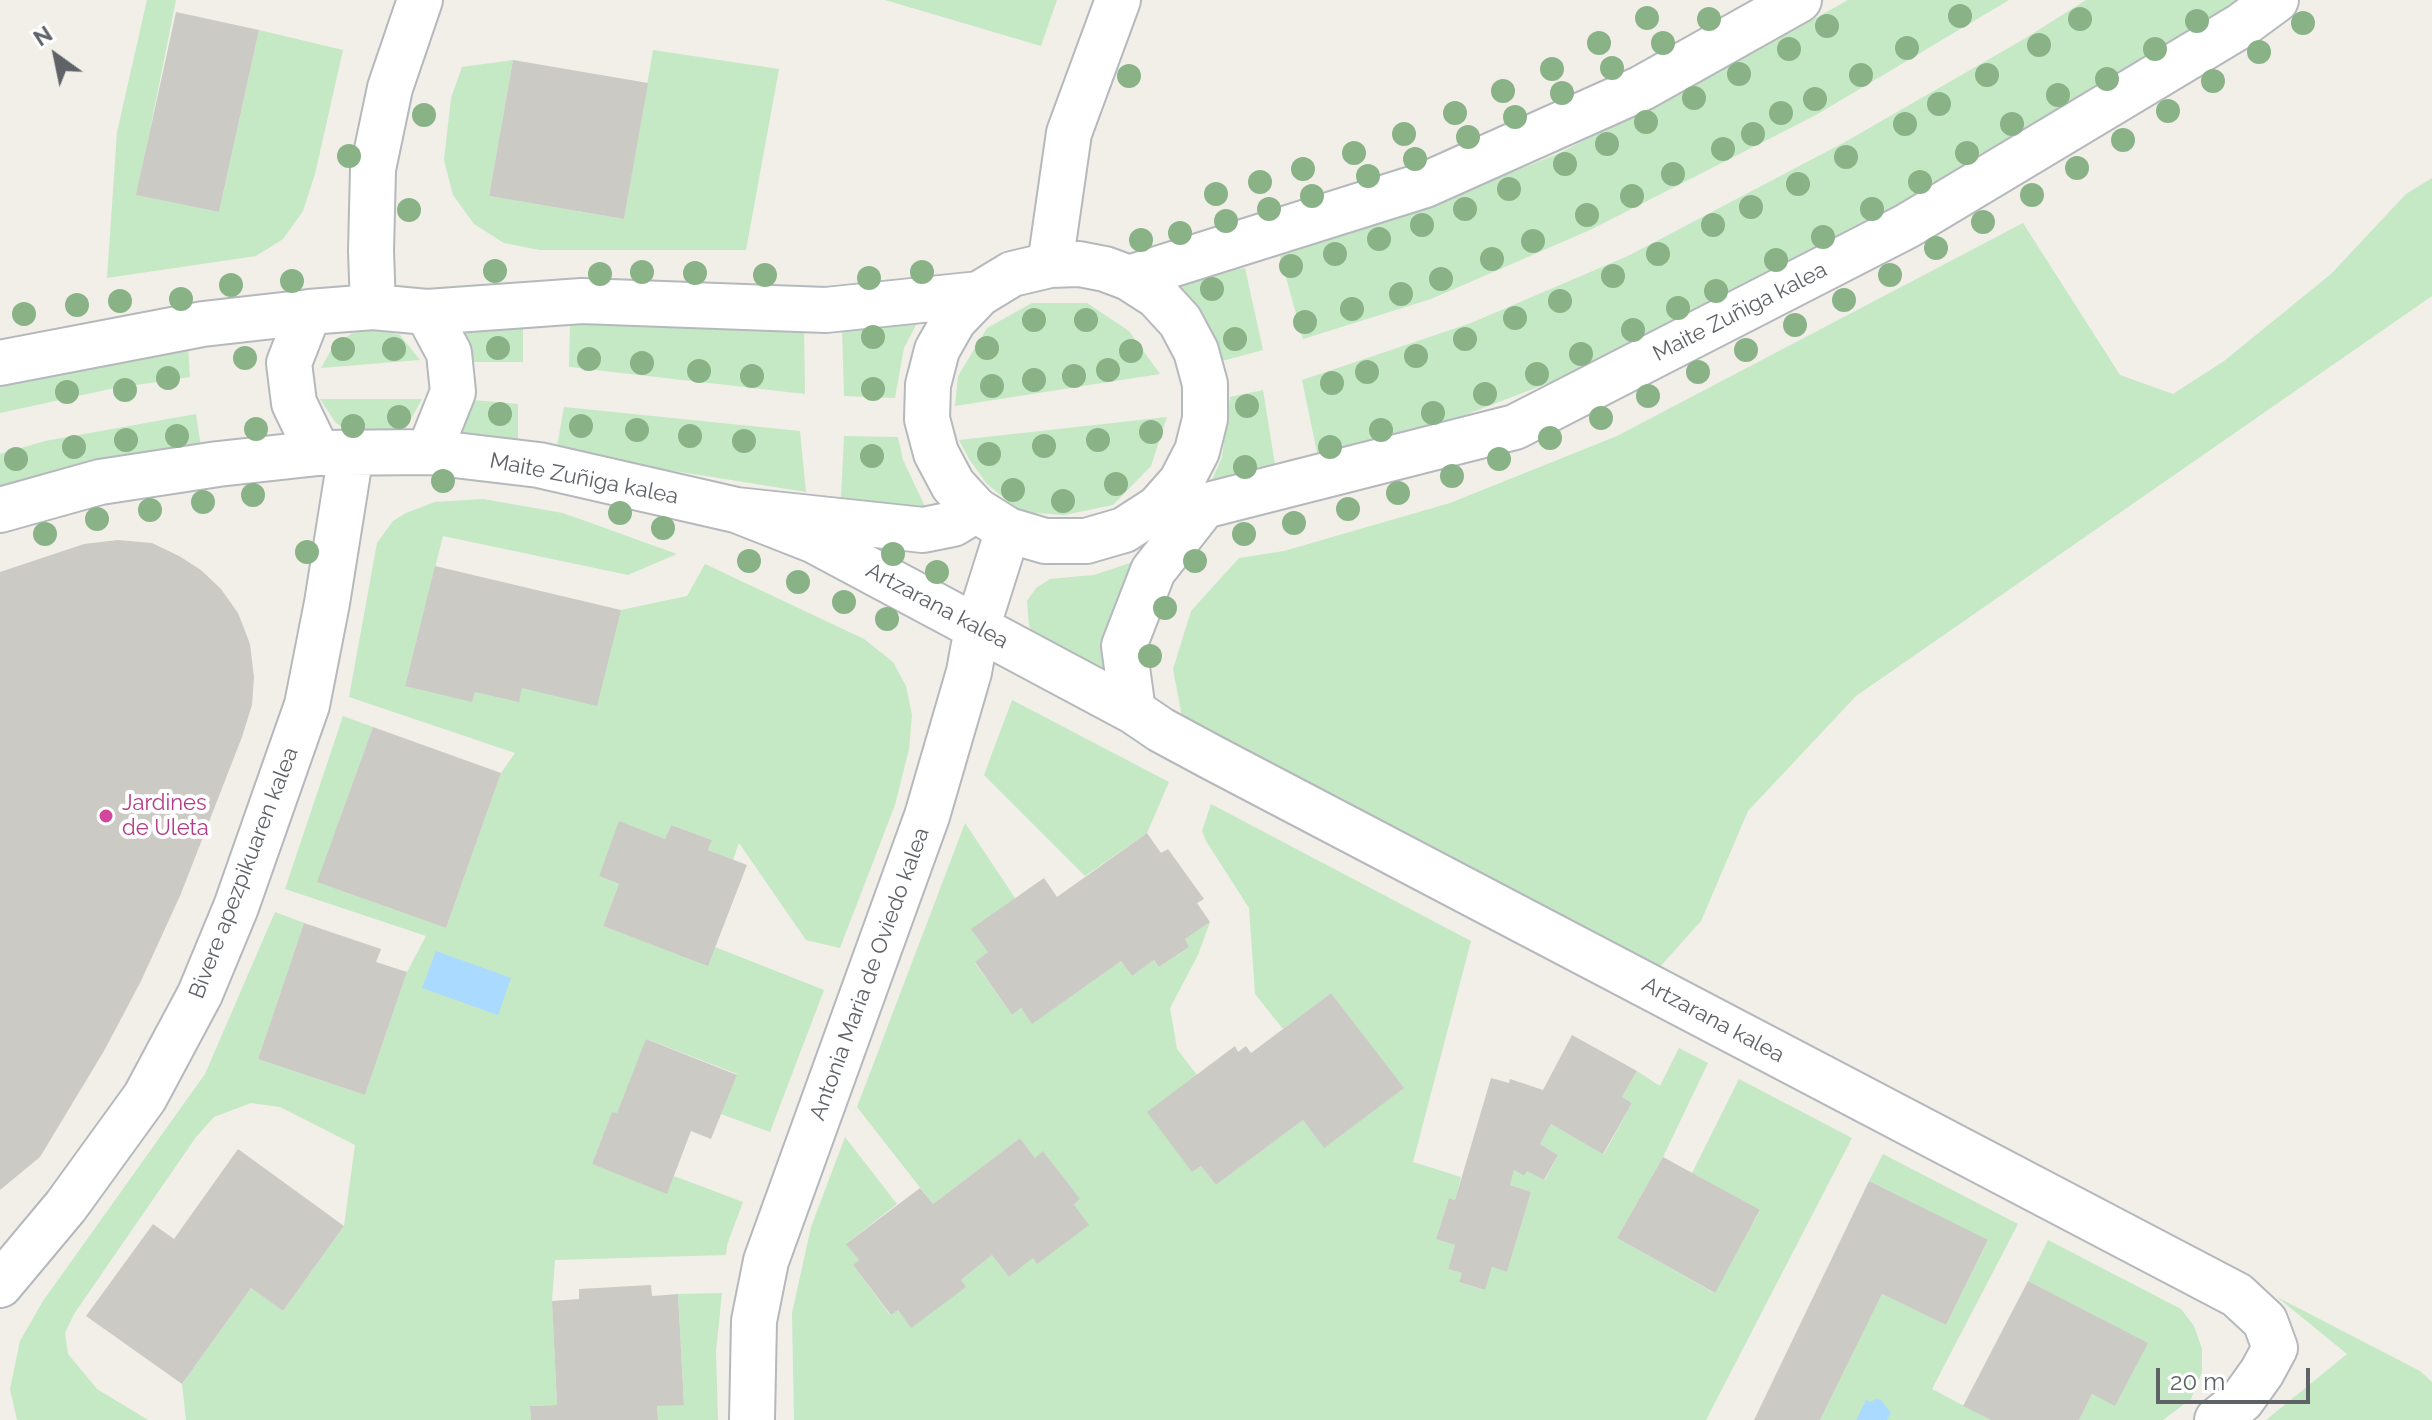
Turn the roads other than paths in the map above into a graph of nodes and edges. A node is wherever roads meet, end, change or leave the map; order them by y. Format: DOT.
graph roads {
  1 [pos="420,0"];
  2 [pos="1118,0"];
  3 [pos="1799,0"];
  4 [pos="2276,0"];
  5 [pos="1050,265"];
  6 [pos="1129,278"];
  7 [pos="979,294"];
  8 [pos="373,307"];
  9 [pos="309,312"];
  10 [pos="427,312"];
  11 [pos="0,363"];
  12 [pos="429,452"];
  13 [pos="334,453"];
  14 [pos="1204,506"];
  15 [pos="1158,508"];
  16 [pos="0,510"];
  17 [pos="736,510"];
  18 [pos="992,520"];
  19 [pos="977,628"];
  20 [pos="1133,711"];
  21 [pos="0,1285"];
  22 [pos="752,1420"];
  23 [pos="2217,1420"];
  1 -- 8 [label="street"];
  2 -- 5 [label="street"];
  3 -- 6 [label="street"];
  4 -- 14 [label="street, Maite Zuñiga kalea"];
  5 -- 6 [label="street"];
  5 -- 7 [label="street"];
  6 -- 15 [label="street"];
  7 -- 10 [label="street"];
  7 -- 18 [label="street"];
  8 -- 9 [label="street"];
  8 -- 10 [label="street"];
  9 -- 11 [label="street"];
  9 -- 13 [label="street"];
  10 -- 12 [label="street"];
  12 -- 13 [label="street, Maite Zuñiga kalea"];
  12 -- 17 [label="street, Maite Zuñiga kalea"];
  13 -- 16 [label="street, Maite Zuñiga kalea"];
  13 -- 21 [label="street, Bivere apezpikuaren kalea"];
  14 -- 15 [label="street, Maite Zuñiga kalea"];
  14 -- 20 [label="street"];
  15 -- 18 [label="street"];
  17 -- 18 [label="street, Maite Zuñiga kalea"];
  17 -- 19 [label="street, Artzarana kalea"];
  18 -- 19 [label="street, Antonia Maria de Oviedo kalea"];
  19 -- 20 [label="street, Artzarana kalea"];
  19 -- 22 [label="street, Antonia Maria de Oviedo kalea"];
  20 -- 23 [label="street, Artzarana kalea"];
}
